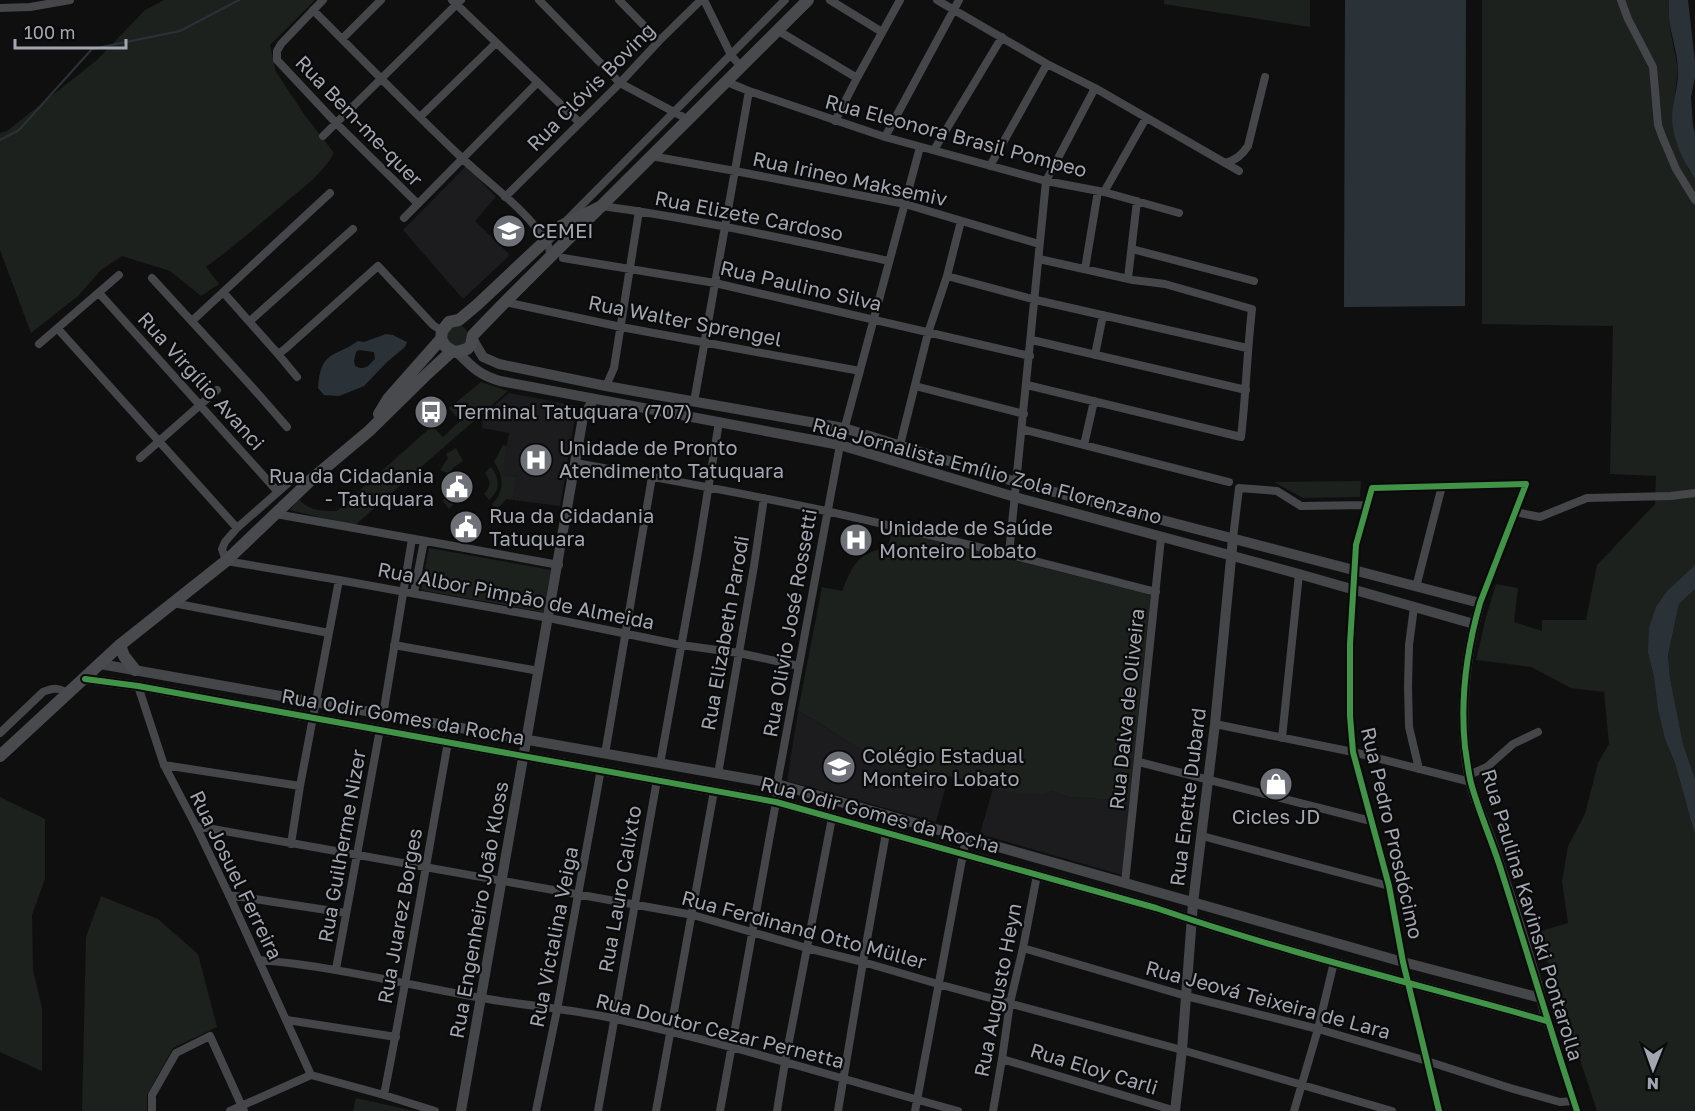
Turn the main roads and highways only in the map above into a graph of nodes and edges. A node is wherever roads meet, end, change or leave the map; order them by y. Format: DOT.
graph roads {
  1 [pos="808,0"];
  2 [pos="602,206"];
  3 [pos="459,320"];
  4 [pos="442,335"];
  5 [pos="473,337"];
  6 [pos="455,352"];
  7 [pos="369,430"];
  8 [pos="120,645"];
  9 [pos="135,670"];
  10 [pos="0,756"];
  1 -- 2 [label="main road"];
  2 -- 3 [label="main road"];
  2 -- 5 [label="main road"];
  3 -- 4 [label="main road"];
  3 -- 5 [label="main road"];
  4 -- 6 [label="main road"];
  4 -- 7 [label="main road"];
  5 -- 6 [label="main road"];
  6 -- 7 [label="main road"];
  7 -- 8 [label="main road"];
  8 -- 9 [label="main road"];
  8 -- 10 [label="main road"];
}
